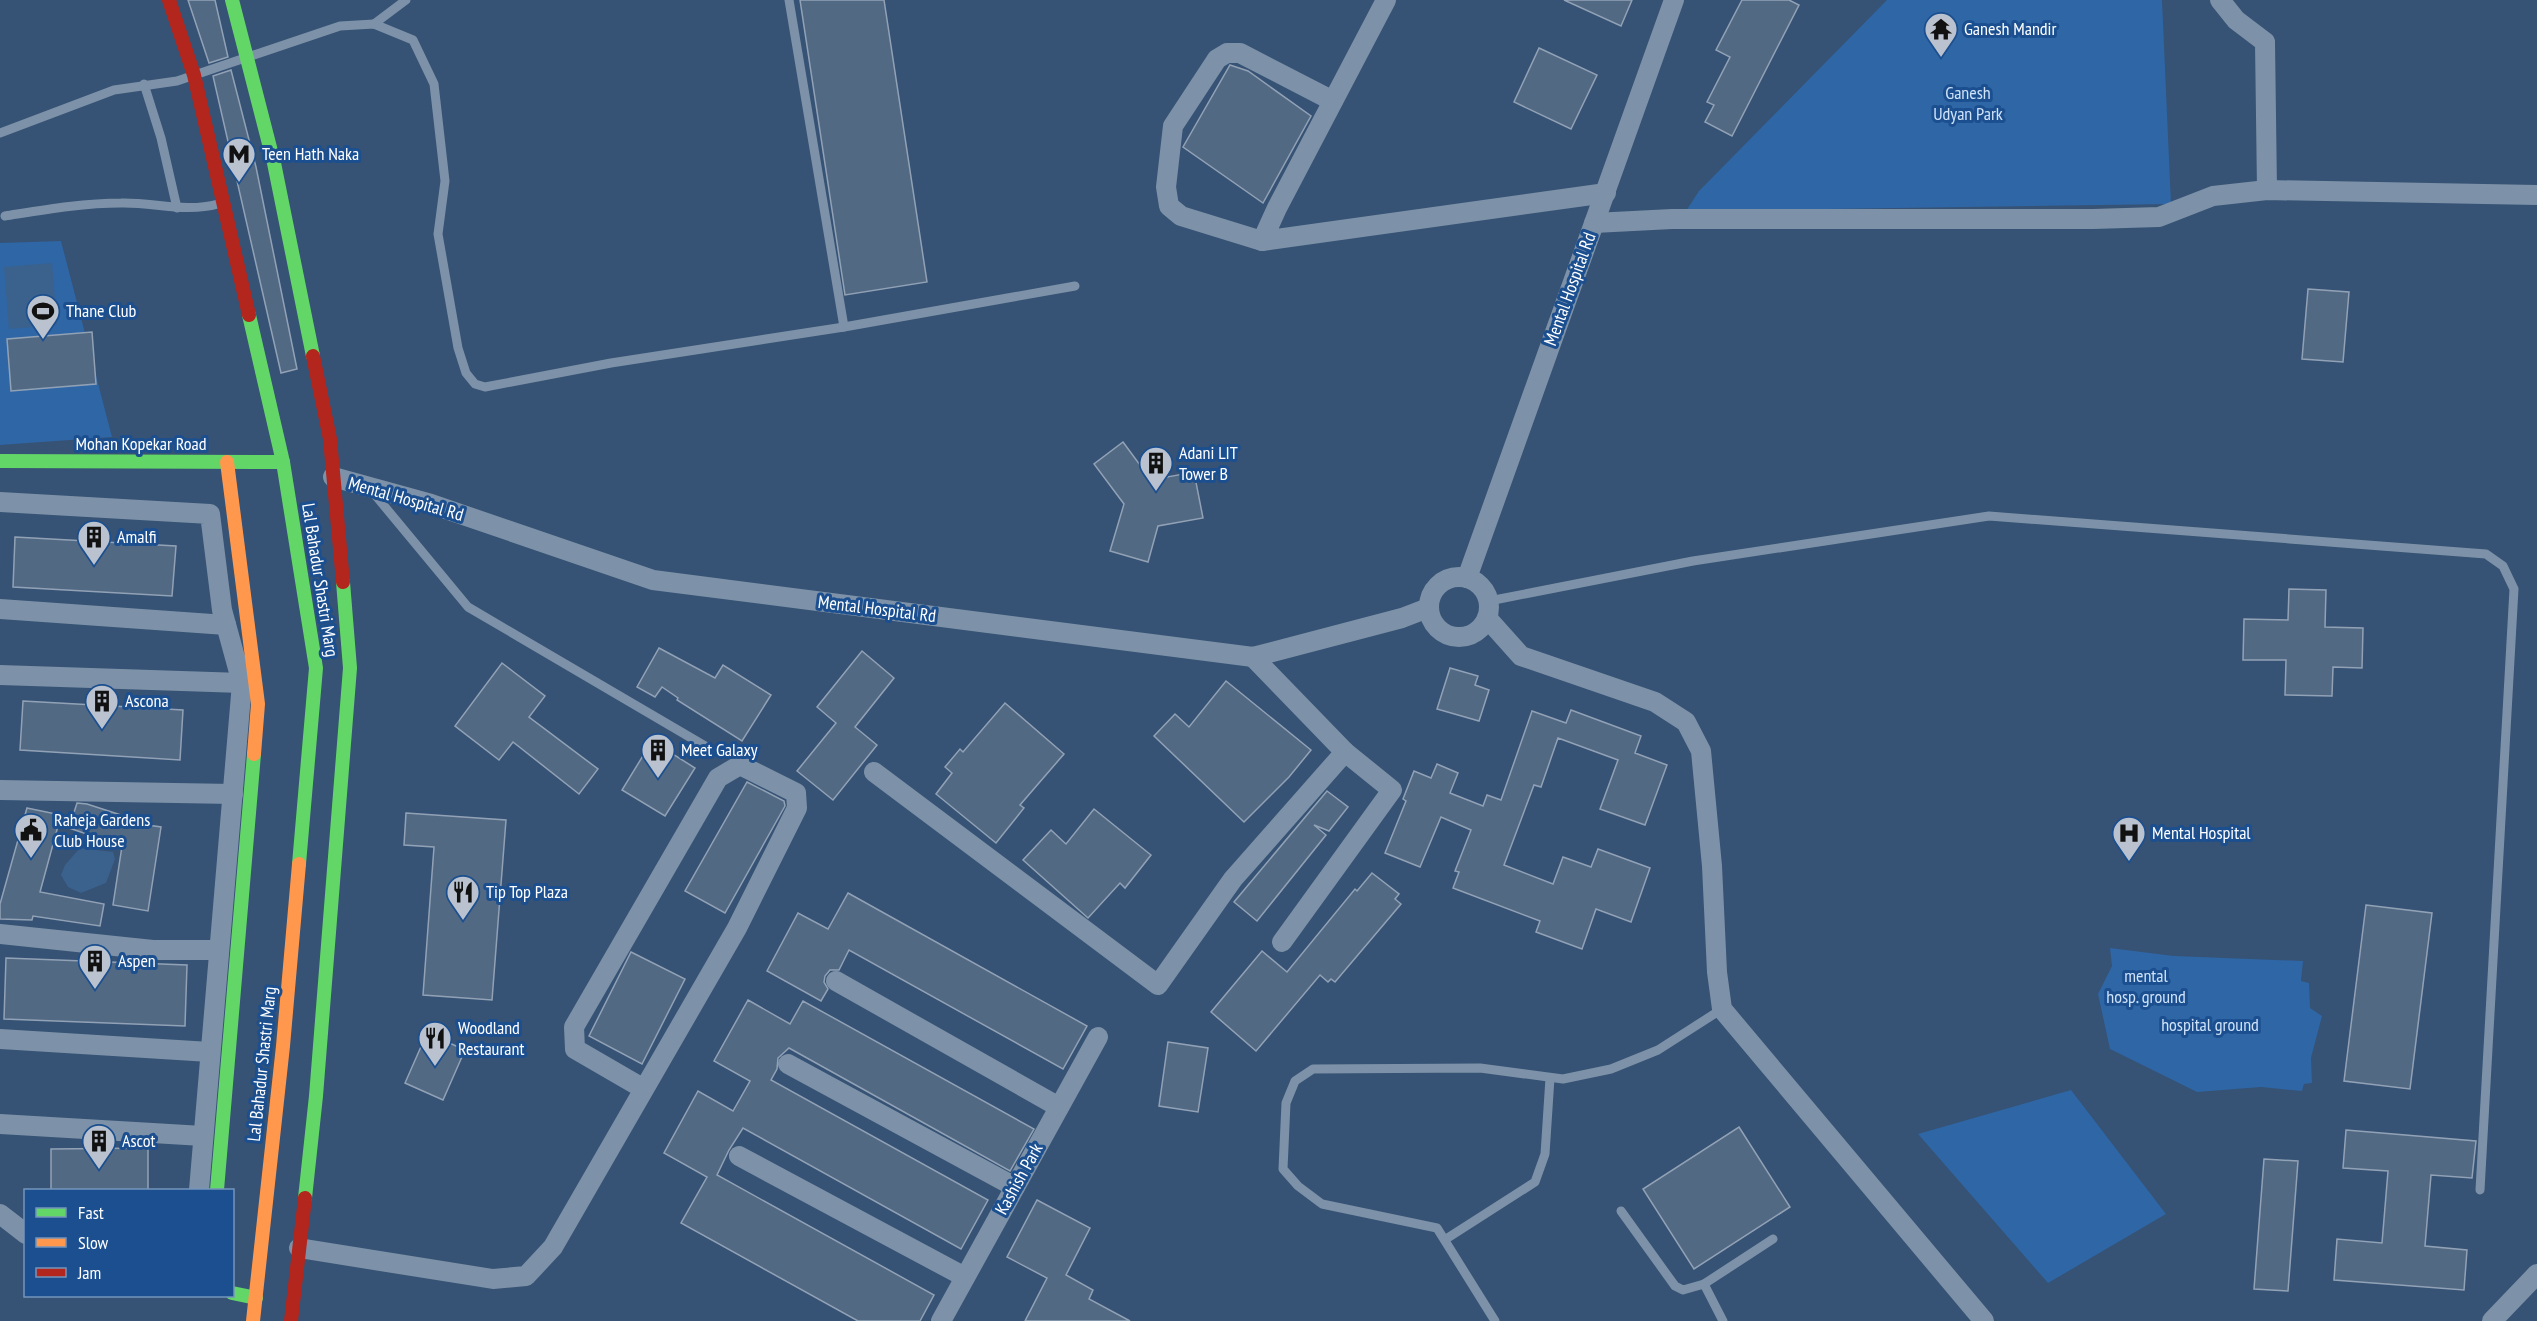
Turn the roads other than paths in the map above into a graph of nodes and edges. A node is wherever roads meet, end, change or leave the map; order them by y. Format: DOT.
graph roads {
  1 [pos="169,0"];
  2 [pos="232,0"];
  3 [pos="406,0"];
  4 [pos="789,0"];
  5 [pos="1386,0"];
  6 [pos="1674,0"];
  7 [pos="2220,0"];
  8 [pos="374,24"];
  9 [pos="245,59"];
  10 [pos="194,75"];
  11 [pos="144,84"];
  12 [pos="1333,101"];
  13 [pos="0,133"];
  14 [pos="2267,190"];
  15 [pos="1606,193"];
  16 [pos="2537,195"];
  17 [pos="223,202"];
  18 [pos="177,208"];
  19 [pos="5,216"];
  20 [pos="1594,223"];
  21 [pos="1262,241"];
  22 [pos="1075,286"];
  23 [pos="844,327"];
  24 [pos="0,461"];
  25 [pos="227,462"];
  26 [pos="283,462"];
  27 [pos="333,477"];
  28 [pos="369,488"];
  29 [pos="0,502"];
  30 [pos="1467,578"];
  31 [pos="1428,608"];
  32 [pos="0,609"];
  33 [pos="1488,610"];
  34 [pos="226,625"];
  35 [pos="1253,657"];
  36 [pos="0,675"];
  37 [pos="242,683"];
  38 [pos="705,746"];
  39 [pos="1345,752"];
  40 [pos="874,772"];
  41 [pos="0,790"];
  42 [pos="233,794"];
  43 [pos="0,934"];
  44 [pos="1282,942"];
  45 [pos="219,950"];
  46 [pos="836,981"];
  47 [pos="1722,1009"];
  48 [pos="1098,1036"];
  49 [pos="0,1039"];
  50 [pos="210,1052"];
  51 [pos="788,1064"];
  52 [pos="1550,1078"];
  53 [pos="644,1089"];
  54 [pos="1059,1107"];
  55 [pos="0,1124"];
  56 [pos="203,1136"];
  57 [pos="739,1156"];
  58 [pos="1015,1187"];
  59 [pos="199,1189"];
  60 [pos="217,1189"];
  61 [pos="2480,1190"];
  62 [pos="1621,1211"];
  63 [pos="0,1214"];
  64 [pos="24,1232"];
  65 [pos="1446,1239"];
  66 [pos="1773,1239"];
  67 [pos="299,1248"];
  68 [pos="2537,1274"];
  69 [pos="965,1277"];
  70 [pos="1704,1284"];
  71 [pos="234,1293"];
  72 [pos="256,1298"];
  73 [pos="254,1321"];
  74 [pos="291,1321"];
  75 [pos="941,1321"];
  76 [pos="1495,1321"];
  77 [pos="1724,1321"];
  78 [pos="1983,1321"];
  79 [pos="2492,1321"];
  1 -- 10 [label="main road, Lal Bahadur Shastri Marg"];
  2 -- 9 [label="main road, Lal Bahadur Shastri Marg"];
  3 -- 8 [label="lane"];
  4 -- 23 [label="lane"];
  5 -- 12 [label="street"];
  6 -- 15 [label="street, Mental Hospital Rd"];
  7 -- 14 [label="street"];
  8 -- 9 [label="lane"];
  8 -- 23 [label="lane"];
  9 -- 10 [label="lane"];
  9 -- 27 [label="main road, Lal Bahadur Shastri Marg"];
  10 -- 11 [label="lane"];
  10 -- 17 [label="main road, Lal Bahadur Shastri Marg"];
  11 -- 13 [label="lane"];
  11 -- 18 [label="lane"];
  12 -- 21 [label="street"];
  12 -- 21 [label="street"];
  14 -- 16 [label="street"];
  14 -- 20 [label="street"];
  15 -- 20 [label="street, Mental Hospital Rd"];
  15 -- 21 [label="street"];
  17 -- 18 [label="lane"];
  17 -- 26 [label="main road, Lal Bahadur Shastri Marg"];
  18 -- 19 [label="lane"];
  20 -- 30 [label="street, Mental Hospital Rd"];
  22 -- 23 [label="lane"];
  24 -- 25 [label="main road, Mohan Kopekar Road"];
  25 -- 26 [label="main road, Mohan Kopekar Road"];
  25 -- 60 [label="main road"];
  26 -- 72 [label="main road, Lal Bahadur Shastri Marg"];
  27 -- 28 [label="street, Mental Hospital Rd"];
  27 -- 67 [label="main road, Lal Bahadur Shastri Marg"];
  28 -- 35 [label="street, Mental Hospital Rd"];
  28 -- 38 [label="lane"];
  29 -- 34 [label="street"];
  30 -- 31 [label="street"];
  30 -- 33 [label="street"];
  31 -- 33 [label="street"];
  31 -- 35 [label="street, Mental Hospital Rd"];
  32 -- 34 [label="street"];
  33 -- 47 [label="street"];
  33 -- 61 [label="lane"];
  34 -- 37 [label="street"];
  35 -- 39 [label="street"];
  36 -- 37 [label="street"];
  37 -- 42 [label="street"];
  39 -- 40 [label="street"];
  39 -- 44 [label="street"];
  41 -- 42 [label="street"];
  42 -- 45 [label="street"];
  43 -- 45 [label="street"];
  45 -- 50 [label="street"];
  46 -- 54 [label="street"];
  47 -- 52 [label="lane"];
  47 -- 78 [label="street"];
  48 -- 54 [label="street, Kashish Park"];
  49 -- 50 [label="street"];
  50 -- 56 [label="street"];
  51 -- 58 [label="street"];
  52 -- 65 [label="lane"];
  52 -- 65 [label="lane"];
  53 -- 53 [label="street"];
  53 -- 67 [label="street"];
  54 -- 58 [label="street, Kashish Park"];
  55 -- 56 [label="street"];
  56 -- 59 [label="street"];
  57 -- 69 [label="street"];
  58 -- 69 [label="street, Kashish Park"];
  62 -- 70 [label="lane"];
  63 -- 64 [label="street"];
  65 -- 76 [label="lane"];
  66 -- 70 [label="lane"];
  67 -- 74 [label="main road, Lal Bahadur Shastri Marg"];
  68 -- 79 [label="street"];
  69 -- 75 [label="street, Kashish Park"];
  70 -- 77 [label="lane"];
  71 -- 72 [label="main road"];
  72 -- 73 [label="main road, Lal Bahadur Shastri Marg"];
}
